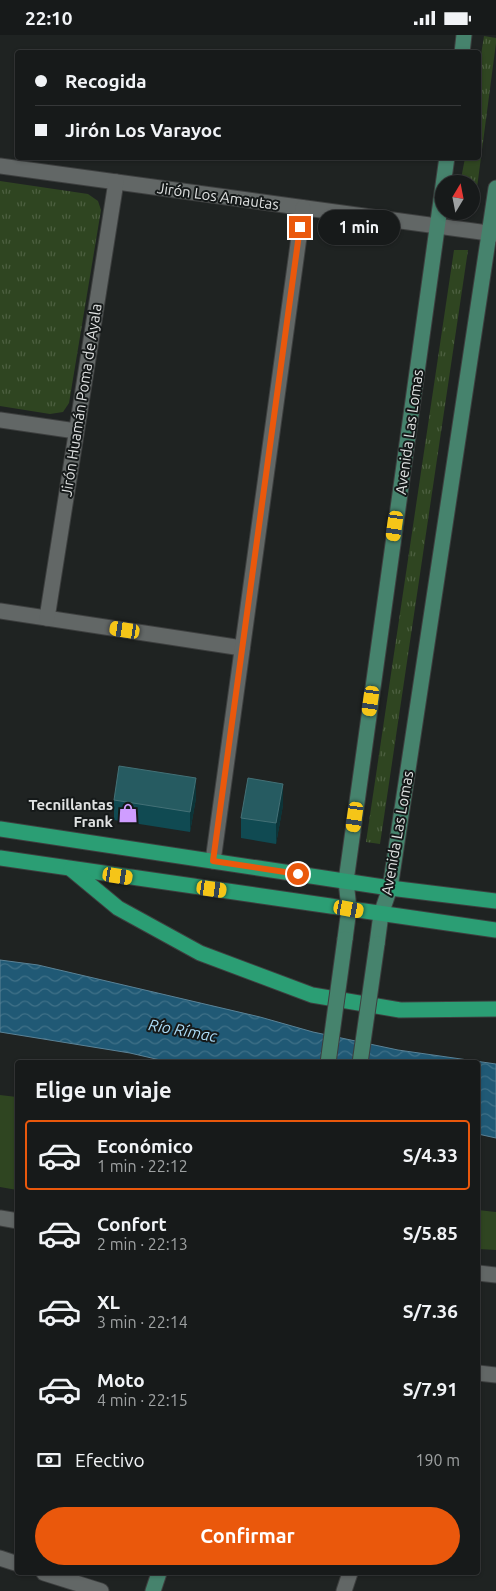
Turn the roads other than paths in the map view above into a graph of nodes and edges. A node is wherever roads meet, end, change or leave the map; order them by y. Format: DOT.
graph roads {
  1 [pos="464,35"];
  2 [pos="462,50"];
  3 [pos="447,160"];
  4 [pos="0,166"];
  5 [pos="116,182"];
  6 [pos="496,187"];
  7 [pos="303,208"];
  8 [pos="437,226"];
  9 [pos="493,234"];
  10 [pos="0,420"];
  11 [pos="76,431"];
  12 [pos="0,611"];
  13 [pos="47,618"];
  14 [pos="242,648"];
  15 [pos="0,829"];
  16 [pos="0,859"];
  17 [pos="213,861"];
  18 [pos="71,869"];
  19 [pos="346,881"];
  20 [pos="390,888"];
  21 [pos="496,901"];
  22 [pos="349,909"];
  23 [pos="381,915"];
  24 [pos="496,930"];
  25 [pos="496,1009"];
  26 [pos="328,1060"];
  27 [pos="360,1060"];
  28 [pos="0,1218"];
  29 [pos="15,1220"];
  30 [pos="480,1273"];
  31 [pos="496,1275"];
  32 [pos="480,1373"];
  33 [pos="496,1375"];
  34 [pos="0,1558"];
  35 [pos="15,1563"];
  36 [pos="50,1575"];
  37 [pos="158,1575"];
  38 [pos="349,1575"];
  39 [pos="101,1591"];
  40 [pos="153,1591"];
  41 [pos="344,1591"];
  1 -- 2 [label="main road"];
  3 -- 8 [label="main road, Avenida Las Lomas"];
  4 -- 5 [label="street, Jirón Los Amautas"];
  5 -- 7 [label="street, Jirón Los Amautas"];
  5 -- 11 [label="street, Jirón Huamán Poma de Ayala"];
  6 -- 9 [label="main road, Avenida Las Lomas"];
  7 -- 8 [label="street, Jirón Los Amautas"];
  7 -- 14 [label="street"];
  8 -- 9 [label="street, Jirón Los Amautas"];
  8 -- 19 [label="main road, Avenida Las Lomas"];
  9 -- 20 [label="main road, Avenida Las Lomas"];
  10 -- 11 [label="street"];
  11 -- 13 [label="street, Jirón Huamán Poma de Ayala"];
  12 -- 13 [label="street"];
  13 -- 14 [label="street"];
  14 -- 17 [label="street"];
  15 -- 17 [label="main road"];
  16 -- 18 [label="main road"];
  17 -- 19 [label="main road"];
  18 -- 22 [label="main road"];
  18 -- 25 [label="main road"];
  19 -- 20 [label="main road"];
  19 -- 22 [label="main road, Avenida Las Lomas"];
  20 -- 21 [label="main road"];
  20 -- 23 [label="main road, Avenida Las Lomas"];
  22 -- 23 [label="main road"];
  22 -- 26 [label="main road, Avenida Las Lomas, bridge"];
  23 -- 24 [label="main road"];
  23 -- 27 [label="main road, Avenida Las Lomas, bridge"];
  28 -- 29 [label="street"];
  30 -- 31 [label="street"];
  32 -- 33 [label="street"];
  34 -- 35 [label="street"];
  36 -- 39 [label="street"];
  37 -- 40 [label="main road"];
  38 -- 41 [label="street"];
}
